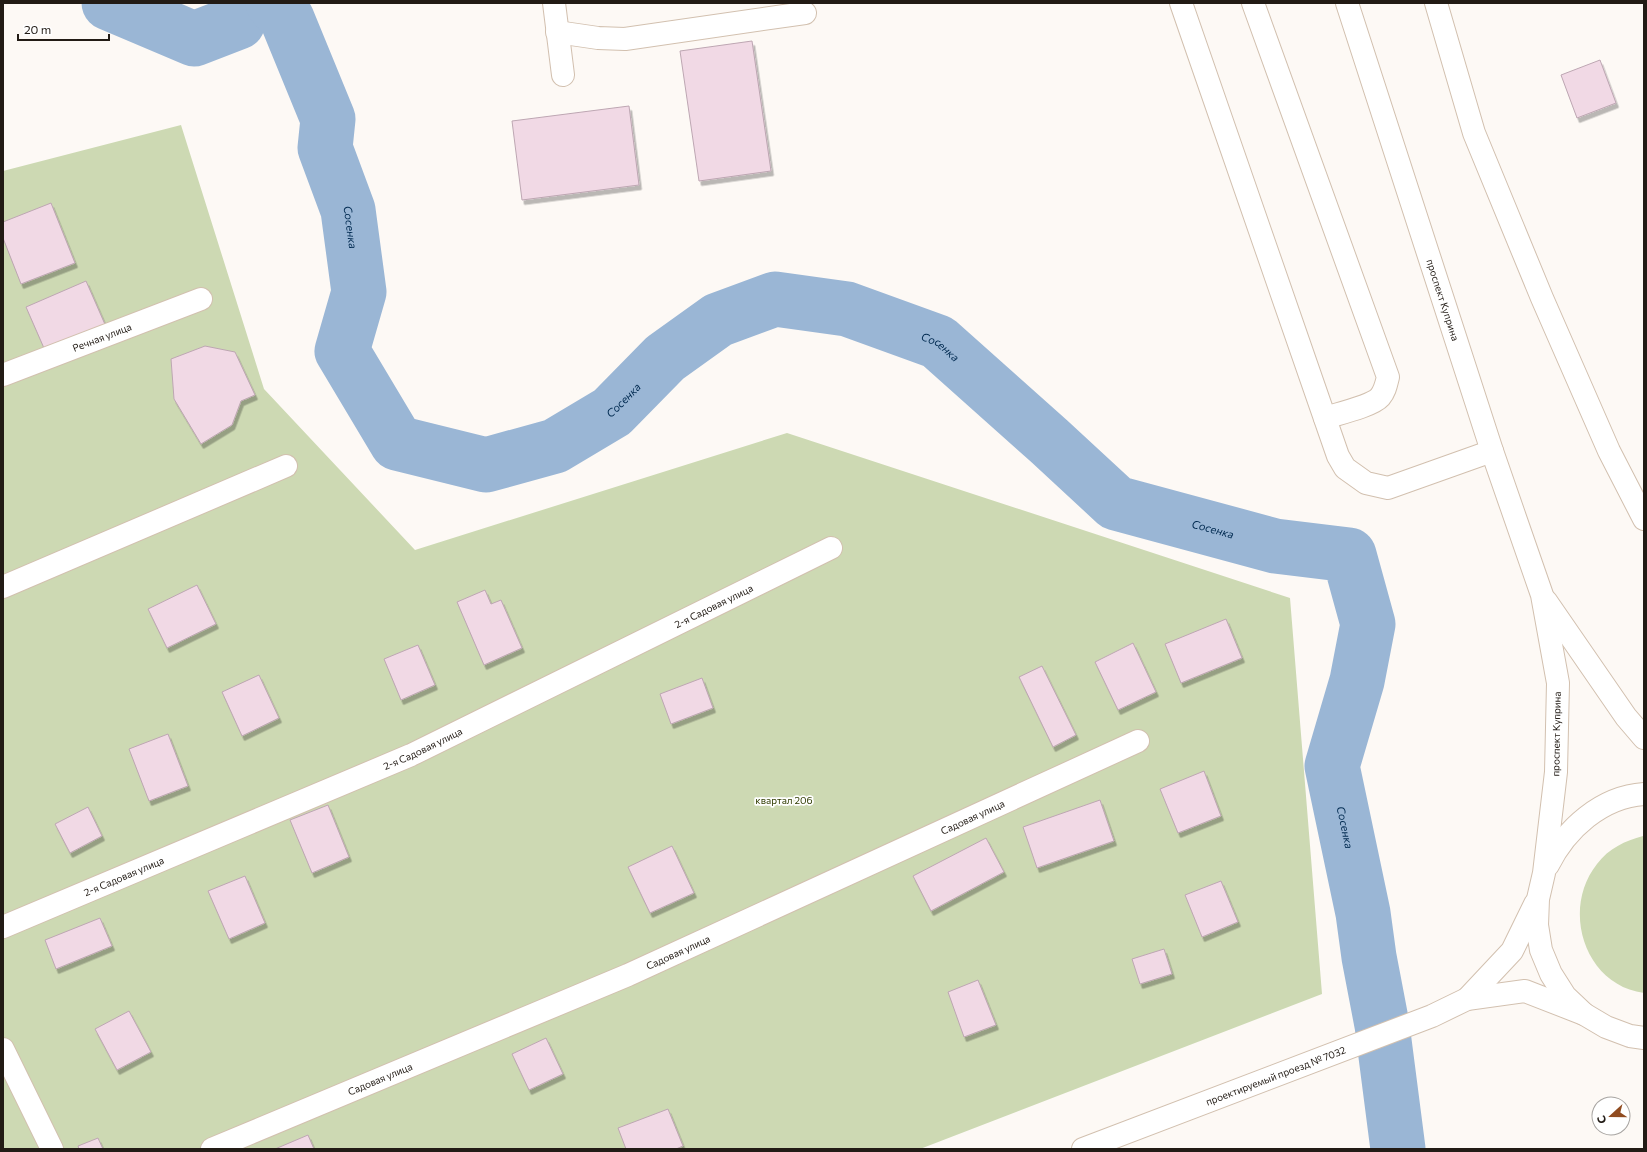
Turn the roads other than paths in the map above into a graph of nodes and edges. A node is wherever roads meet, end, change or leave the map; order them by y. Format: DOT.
graph roads {
  1 [pos="554,3"];
  2 [pos="1181,3"];
  3 [pos="1253,3"];
  4 [pos="1347,3"];
  5 [pos="1436,3"];
  6 [pos="805,13"];
  7 [pos="557,32"];
  8 [pos="563,75"];
  9 [pos="201,299"];
  10 [pos="3,375"];
  11 [pos="1325,418"];
  12 [pos="1492,451"];
  13 [pos="286,466"];
  14 [pos="1644,519"];
  15 [pos="831,548"];
  16 [pos="3,587"];
  17 [pos="1542,596"];
  18 [pos="1644,738"];
  19 [pos="1138,741"];
  20 [pos="1644,794"];
  21 [pos="1544,874"];
  22 [pos="1538,899"];
  23 [pos="3,927"];
  24 [pos="1467,999"];
  25 [pos="1584,1014"];
  26 [pos="1644,1038"];
  27 [pos="3,1049"];
  28 [pos="52,1149"];
  29 [pos="212,1149"];
  30 [pos="1083,1149"];
  1 -- 7 [label="street"];
  2 -- 11 [label="street"];
  3 -- 11 [label="street"];
  4 -- 12 [label="street, проспект Куприна"];
  5 -- 14 [label="street"];
  6 -- 7 [label="street"];
  7 -- 8 [label="street"];
  9 -- 10 [label="street, Речная улица"];
  11 -- 12 [label="street"];
  12 -- 17 [label="street, проспект Куприна"];
  13 -- 16 [label="street"];
  15 -- 23 [label="street, 2-я Садовая улица"];
  17 -- 18 [label="street, проспект Куприна"];
  17 -- 21 [label="street, проспект Куприна"];
  19 -- 29 [label="street, Садовая улица"];
  20 -- 21 [label="street, проспект Куприна"];
  21 -- 22 [label="street, проспект Куприна"];
  22 -- 24 [label="street, проспект Куприна"];
  22 -- 25 [label="street, проспект Куприна"];
  24 -- 25 [label="street, проспект Куприна"];
  24 -- 30 [label="street, проектируемый проезд № 7032"];
  25 -- 26 [label="street, проспект Куприна"];
  27 -- 28 [label="street"];
}
